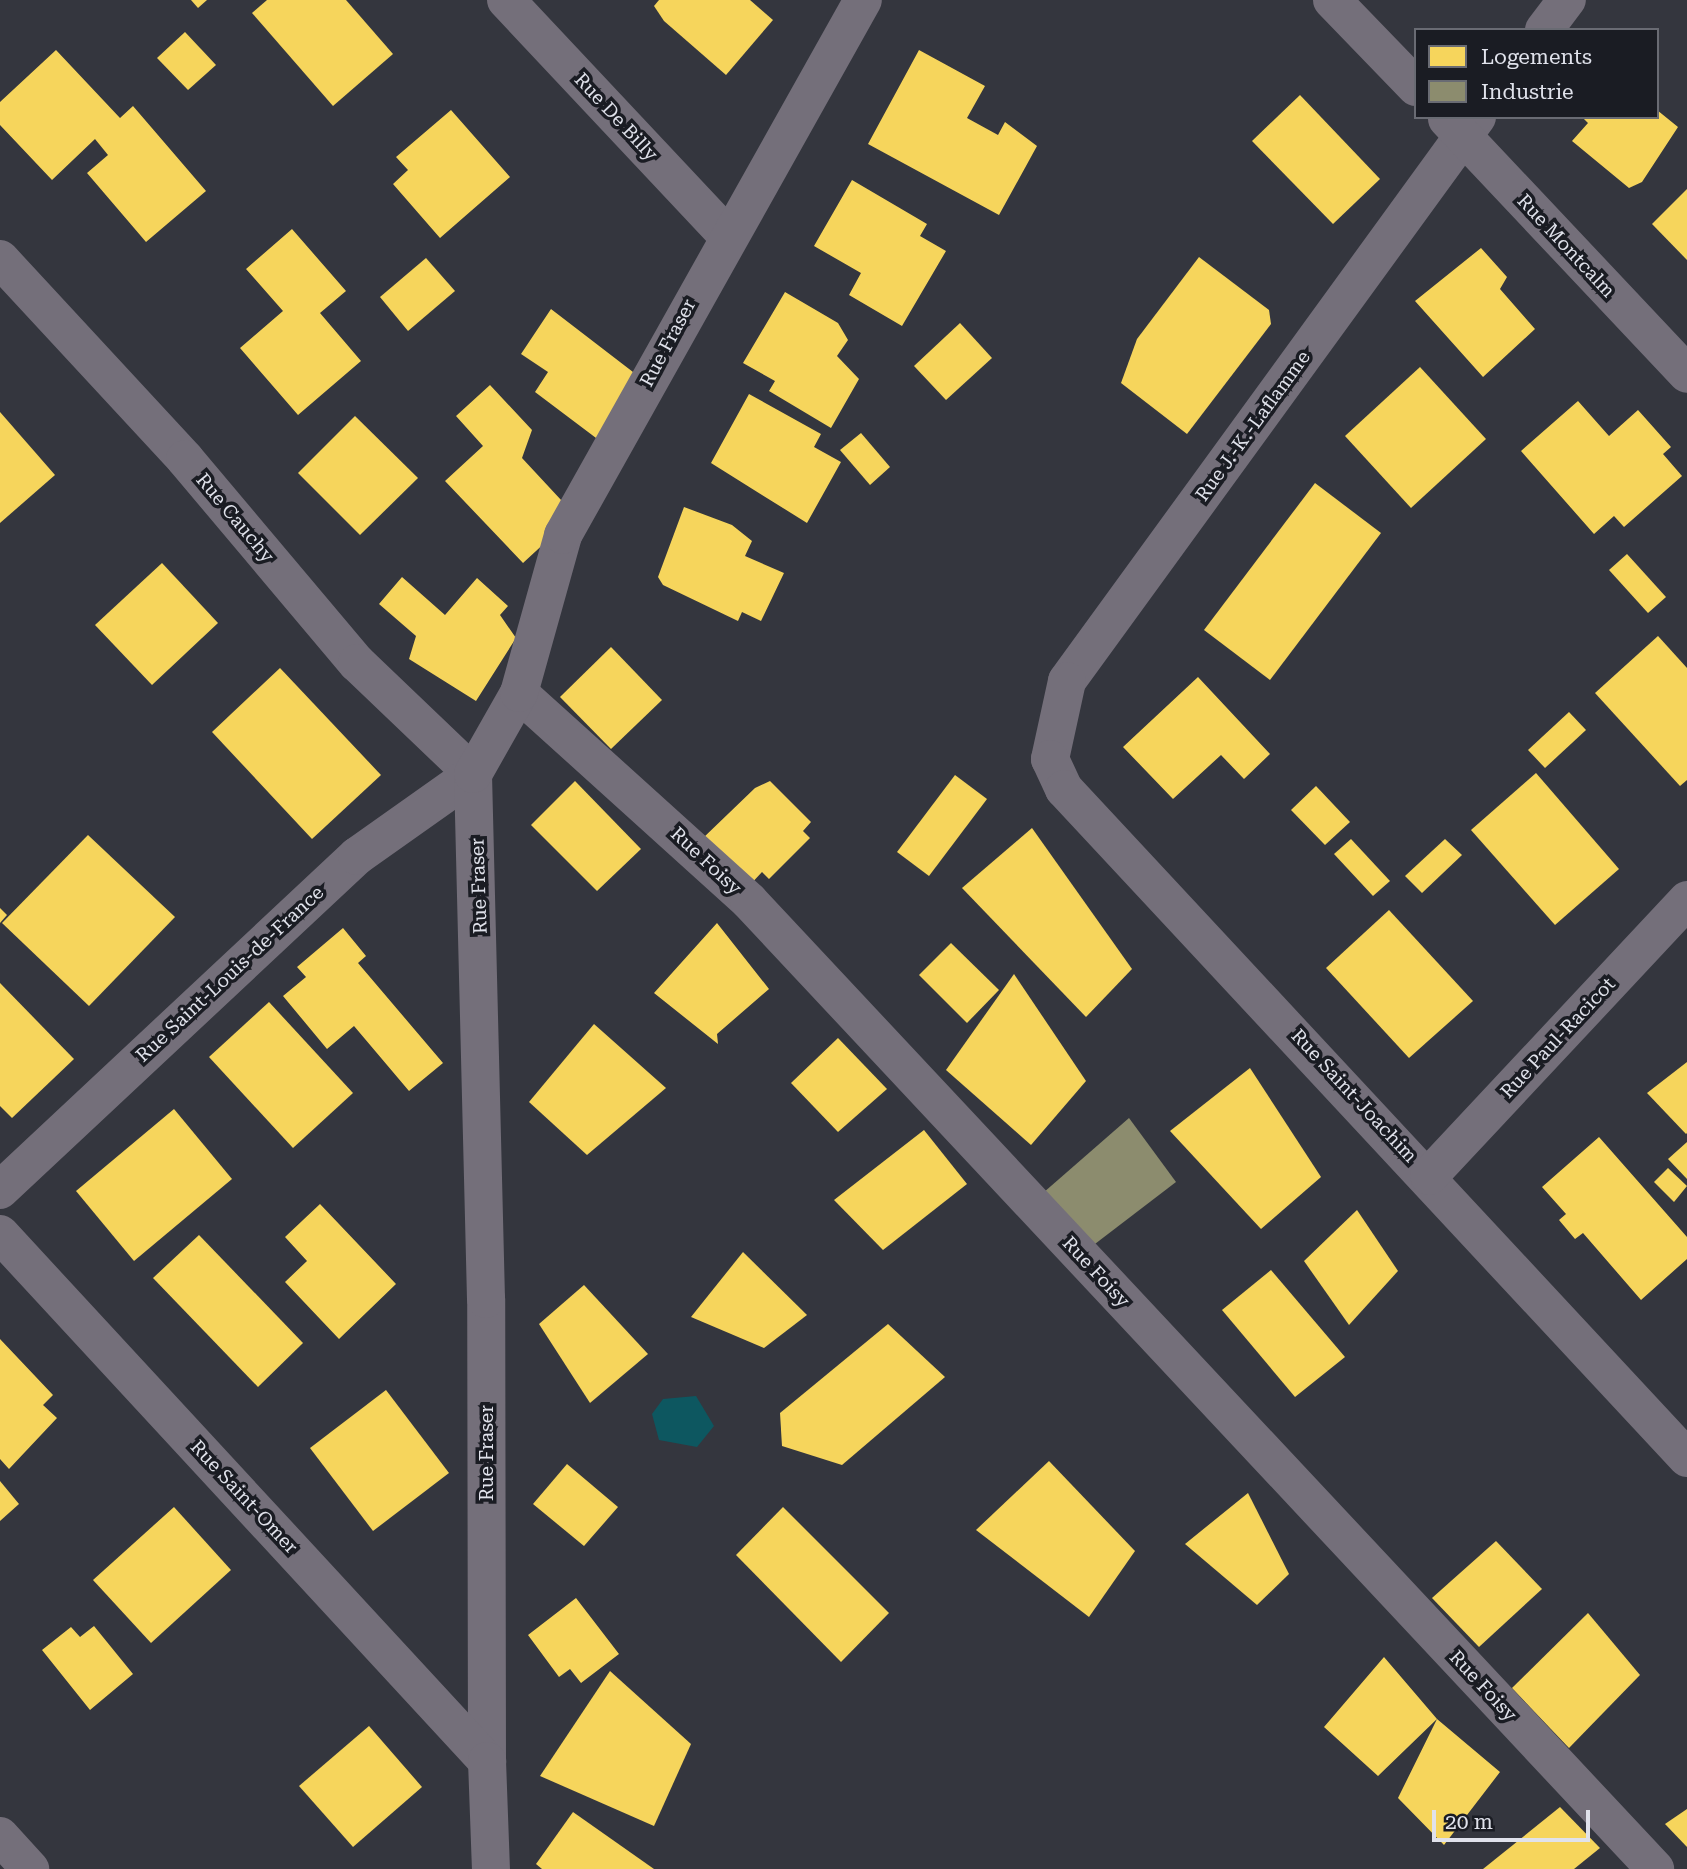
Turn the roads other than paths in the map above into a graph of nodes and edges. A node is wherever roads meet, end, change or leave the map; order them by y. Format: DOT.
graph roads {
  1 [pos="506,0"];
  2 [pos="863,0"];
  3 [pos="1332,0"];
  4 [pos="1567,0"];
  5 [pos="1546,28"];
  6 [pos="1414,85"];
  7 [pos="1462,123"];
  8 [pos="727,235"];
  9 [pos="0,259"];
  10 [pos="1687,374"];
  11 [pos="519,693"];
  12 [pos="1054,722"];
  13 [pos="473,774"];
  14 [pos="1685,907"];
  15 [pos="1429,1176"];
  16 [pos="0,1190"];
  17 [pos="0,1234"];
  18 [pos="1687,1458"];
  19 [pos="488,1761"];
  20 [pos="0,1836"];
  21 [pos="30,1869"];
  22 [pos="491,1869"];
  23 [pos="1655,1869"];
  1 -- 8 [label="street, Rue De Billy"];
  2 -- 8 [label="street, Rue Fraser"];
  3 -- 6 [label="street"];
  4 -- 5 [label="street"];
  7 -- 10 [label="street, Rue Montcalm"];
  7 -- 12 [label="street, Rue J.-K.-Laflamme"];
  8 -- 11 [label="street, Rue Fraser"];
  9 -- 13 [label="street, Rue Cauchy"];
  11 -- 13 [label="street, Rue Fraser"];
  11 -- 23 [label="street, Rue Foisy"];
  12 -- 15 [label="street, Rue Saint-Joachim"];
  13 -- 16 [label="street, Rue Saint-Louis-de-France"];
  13 -- 19 [label="street, Rue Fraser"];
  14 -- 15 [label="street, Rue Paul-Racicot"];
  15 -- 18 [label="street, Rue Saint-Joachim"];
  17 -- 19 [label="street, Rue Saint-Omer"];
  19 -- 22 [label="street, Rue Fraser"];
  20 -- 21 [label="street"];
}
